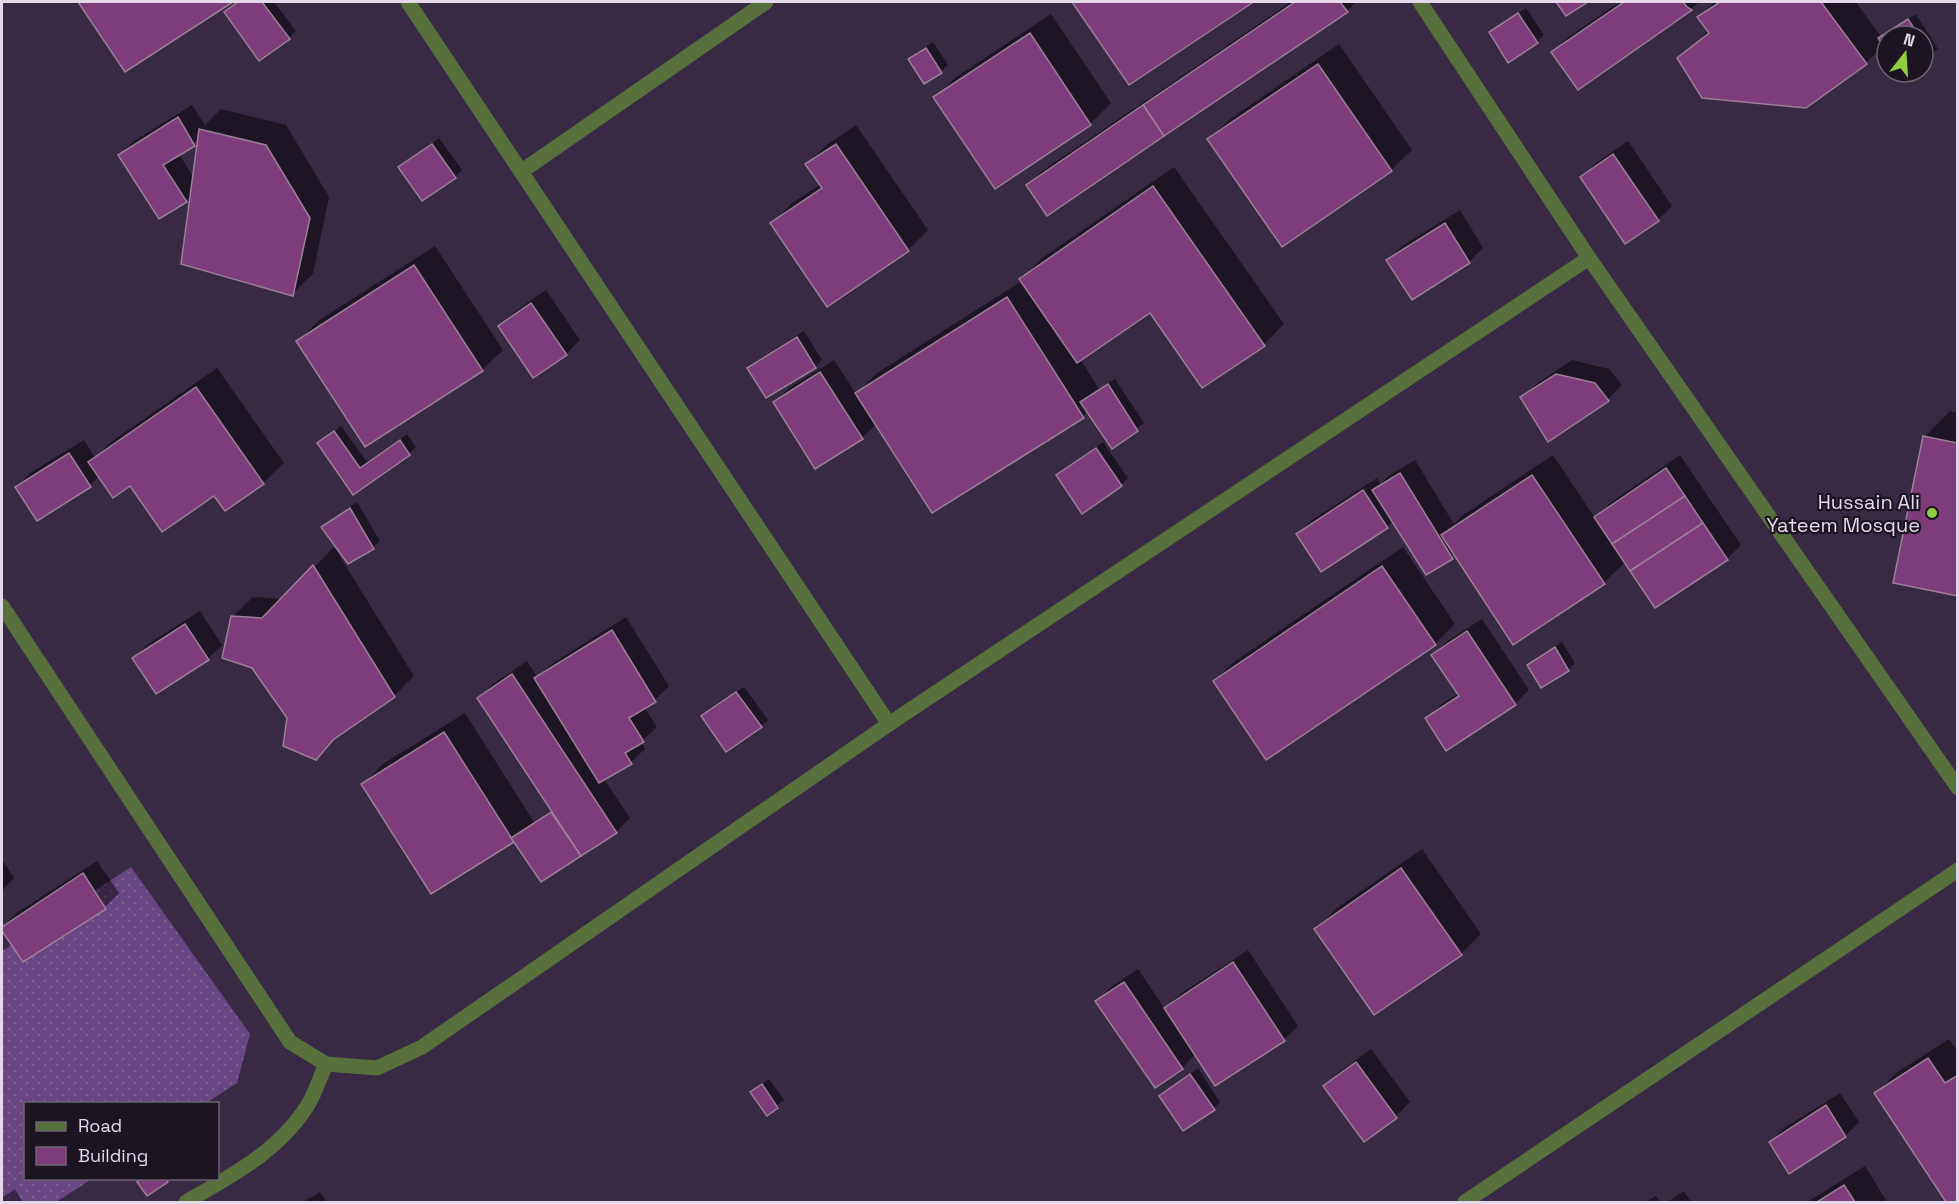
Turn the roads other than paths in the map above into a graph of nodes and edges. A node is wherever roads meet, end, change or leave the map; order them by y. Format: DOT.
graph roads {
  1 [pos="408,2"];
  2 [pos="766,2"];
  3 [pos="1420,2"];
  4 [pos="522,171"];
  5 [pos="1589,258"];
  6 [pos="2,606"];
  7 [pos="889,724"];
  8 [pos="1958,788"];
  9 [pos="1958,870"];
  10 [pos="326,1064"];
  11 [pos="186,1203"];
  12 [pos="1465,1203"];
  1 -- 4 [label="street"];
  2 -- 4 [label="street"];
  3 -- 5 [label="street"];
  4 -- 7 [label="street"];
  5 -- 7 [label="street"];
  5 -- 8 [label="street"];
  6 -- 10 [label="street"];
  7 -- 10 [label="street"];
  9 -- 12 [label="street"];
  10 -- 11 [label="street"];
}
